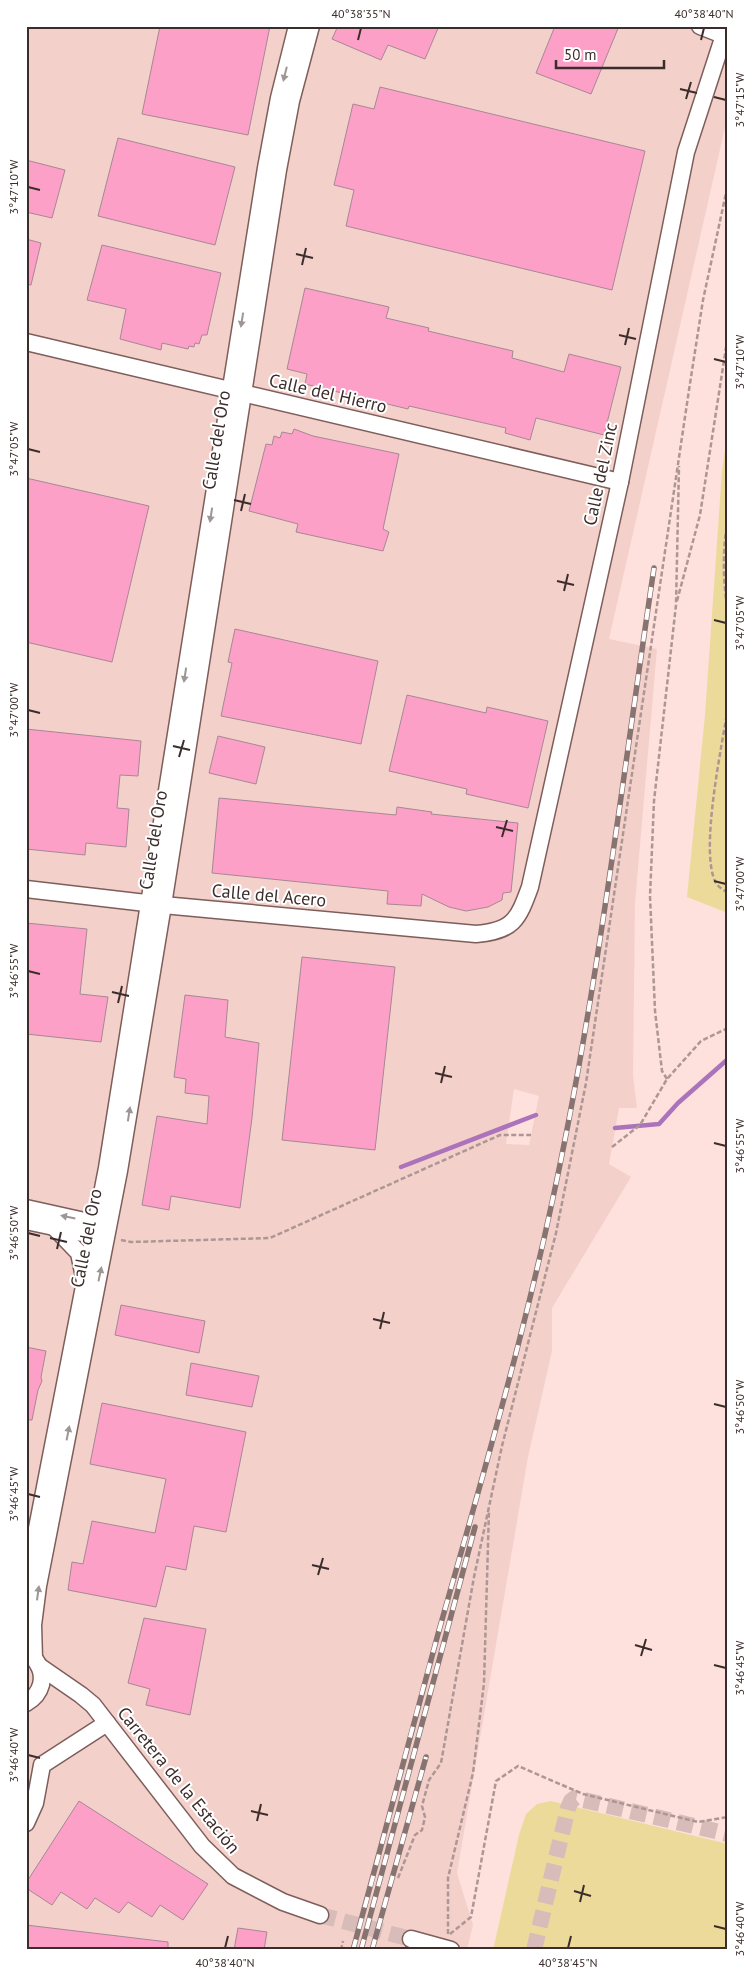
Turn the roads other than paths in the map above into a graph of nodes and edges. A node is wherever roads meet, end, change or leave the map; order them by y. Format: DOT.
graph roads {
  1 [pos="297,26"];
  2 [pos="311,26"];
  3 [pos="700,26"];
  4 [pos="725,31"];
  5 [pos="26,342"];
  6 [pos="237,392"];
  7 [pos="620,482"];
  8 [pos="26,889"];
  9 [pos="156,904"];
  10 [pos="508,927"];
  11 [pos="26,1208"];
  12 [pos="26,1221"];
  13 [pos="54,1227"];
  14 [pos="102,1231"];
  15 [pos="85,1283"];
  16 [pos="26,1584"];
  17 [pos="33,1660"];
  18 [pos="68,1686"];
  19 [pos="40,1689"];
  20 [pos="26,1703"];
  21 [pos="107,1722"];
  22 [pos="26,1823"];
  23 [pos="320,1915"];
  24 [pos="411,1940"];
  25 [pos="451,1950"];
  1 -- 6 [label="street, Calle del Oro, one-way"];
  2 -- 6 [label="street, Calle del Oro"];
  3 -- 4 [label="street"];
  4 -- 7 [label="street, Calle del Zinc"];
  5 -- 6 [label="street, Calle del Hierro"];
  6 -- 7 [label="street, Calle del Hierro"];
  6 -- 9 [label="street, Calle del Oro"];
  7 -- 10 [label="street, Calle del Zinc"];
  8 -- 9 [label="street, Calle del Acero"];
  9 -- 10 [label="street, Calle del Acero"];
  9 -- 14 [label="street, Calle del Oro"];
  14 -- 11 [label="street, one-way"];
  12 -- 13 [label="street"];
  13 -- 14 [label="street"];
  13 -- 15 [label="street"];
  14 -- 15 [label="street, Calle del Oro"];
  17 -- 14 [label="street, Calle del Oro, one-way"];
  15 -- 16 [label="street, Calle del Oro"];
  17 -- 18 [label="street, Carretera de la Estación"];
  17 -- 19 [label="street, Calle del Oro"];
  18 -- 19 [label="street"];
  18 -- 21 [label="street, Carretera de la Estación"];
  19 -- 20 [label="street"];
  21 -- 22 [label="street"];
  21 -- 23 [label="street, Carretera de la Estación"];
  24 -- 25 [label="street"];
}
